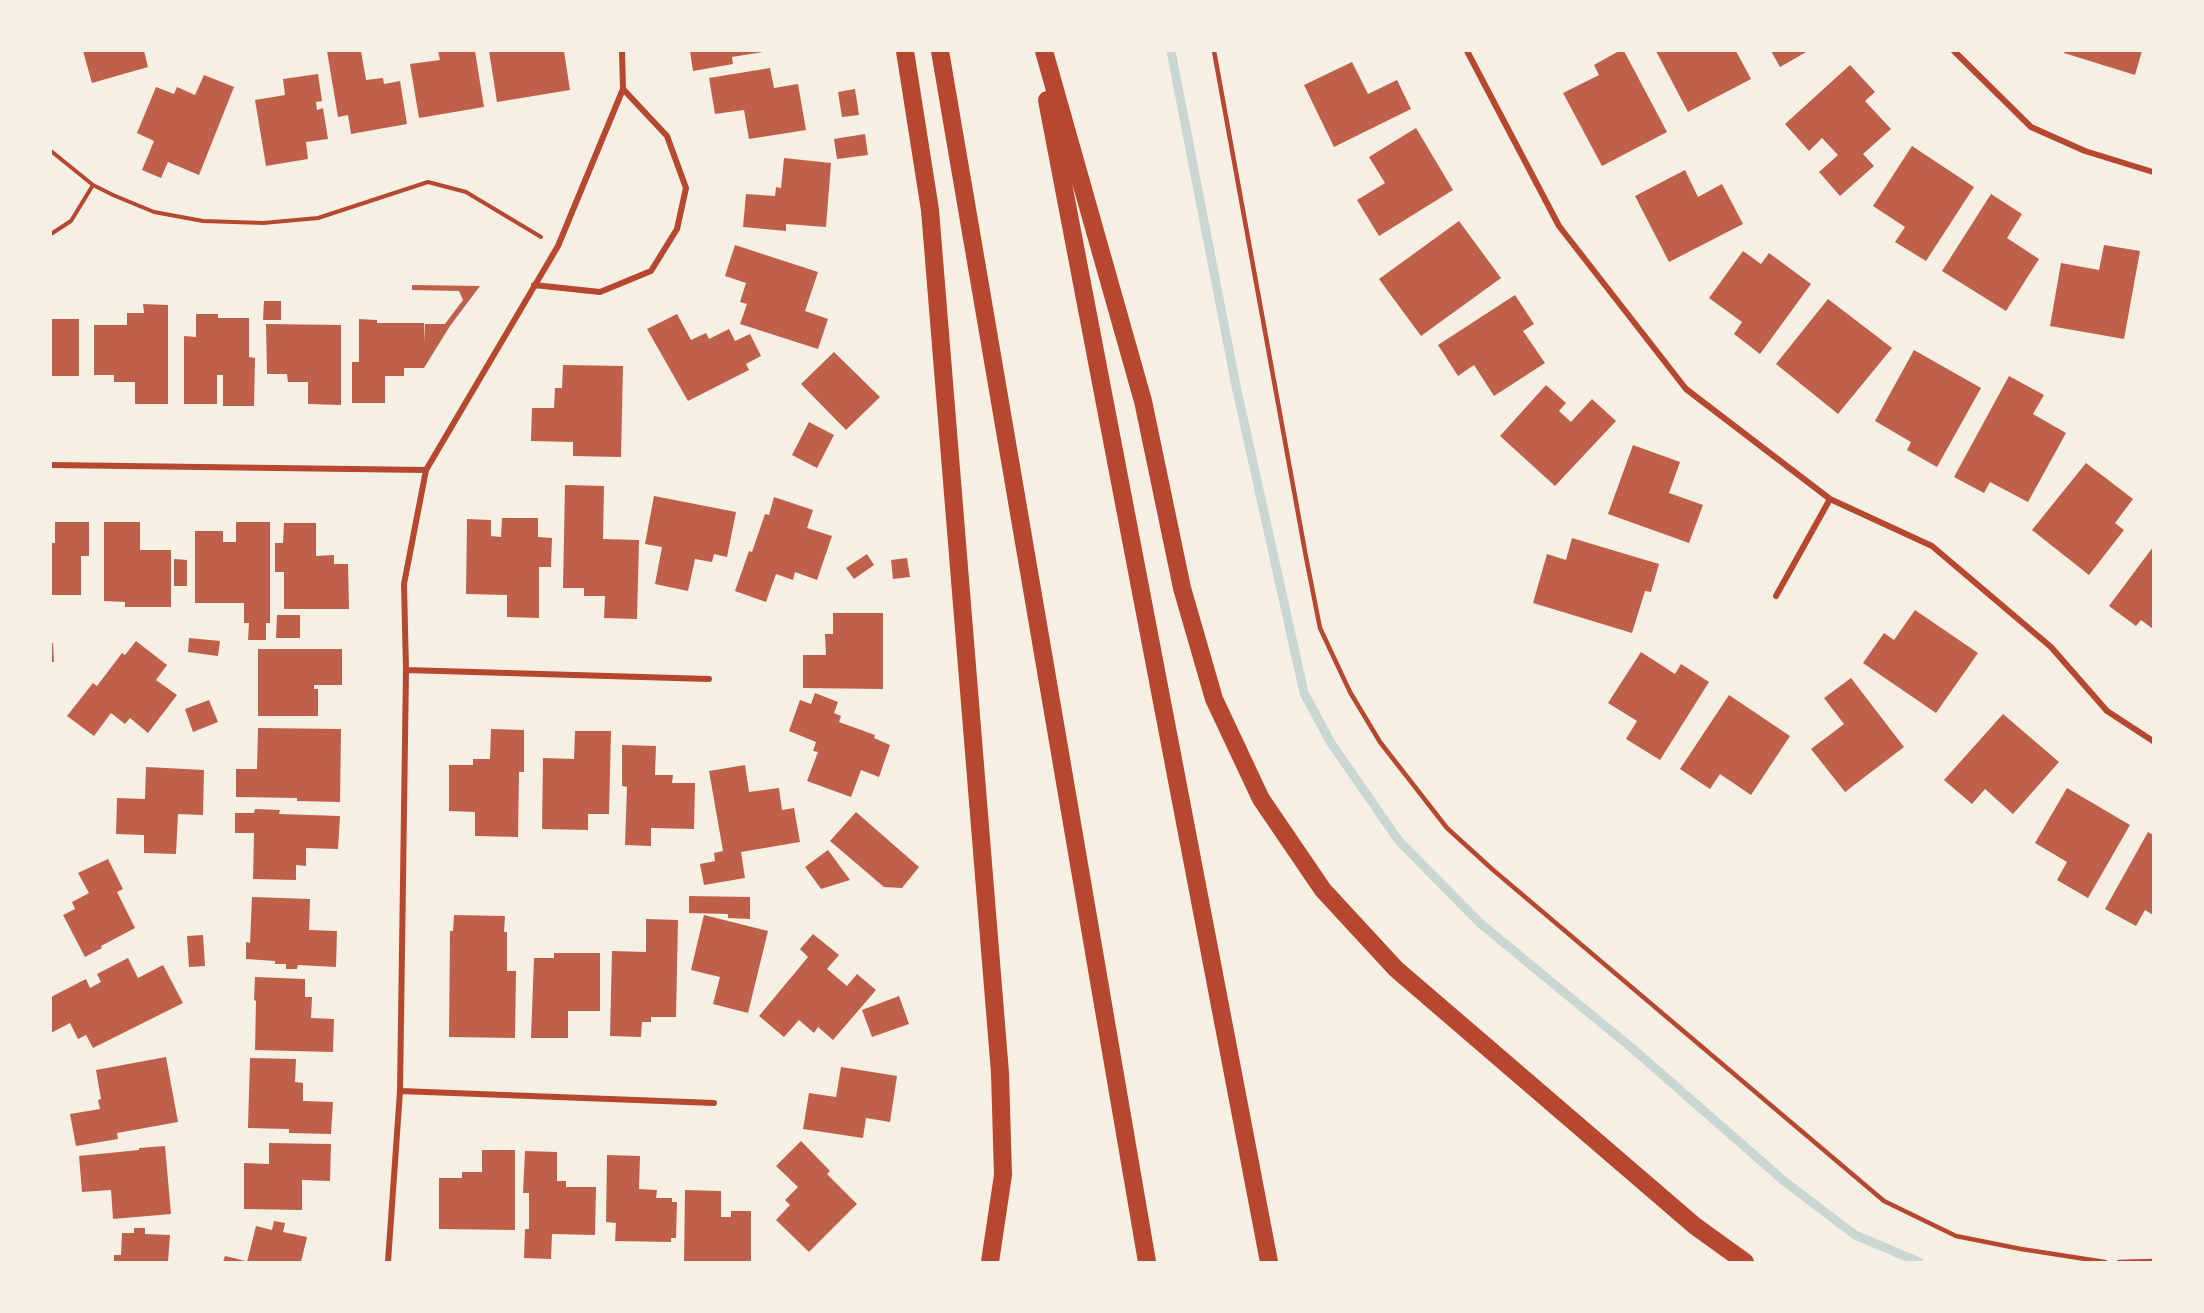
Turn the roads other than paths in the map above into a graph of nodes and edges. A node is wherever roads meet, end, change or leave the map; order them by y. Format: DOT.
graph roads {
  1 [pos="622,51"];
  2 [pos="905,51"];
  3 [pos="940,51"];
  4 [pos="1038,51"];
  5 [pos="1044,51"];
  6 [pos="1214,51"];
  7 [pos="1467,51"];
  8 [pos="1954,51"];
  9 [pos="623,89"];
  10 [pos="2153,172"];
  11 [pos="534,285"];
  12 [pos="51,465"];
  13 [pos="426,470"];
  14 [pos="1830,499"];
  15 [pos="1776,596"];
  16 [pos="406,670"];
  17 [pos="709,680"];
  18 [pos="2153,741"];
  19 [pos="400,1091"];
  20 [pos="714,1103"];
  21 [pos="2153,1261"];
  22 [pos="388,1262"];
  23 [pos="990,1262"];
  24 [pos="1147,1262"];
  25 [pos="1269,1262"];
  26 [pos="1745,1262"];
  27 [pos="2105,1262"];
  28 [pos="2119,1262"];
  1 -- 9 [label="street"];
  2 -- 23 [label="highway"];
  3 -- 24 [label="highway"];
  4 -- 25 [label="highway"];
  5 -- 26 [label="highway"];
  6 -- 27 [label="lane"];
  7 -- 14 [label="street"];
  8 -- 10 [label="street"];
  9 -- 11 [label="street"];
  9 -- 11 [label="street"];
  11 -- 13 [label="street"];
  12 -- 13 [label="street"];
  13 -- 16 [label="street"];
  14 -- 15 [label="street"];
  14 -- 18 [label="street"];
  16 -- 17 [label="street"];
  16 -- 19 [label="street"];
  19 -- 20 [label="street"];
  19 -- 22 [label="street"];
  21 -- 28 [label="lane"];
}
